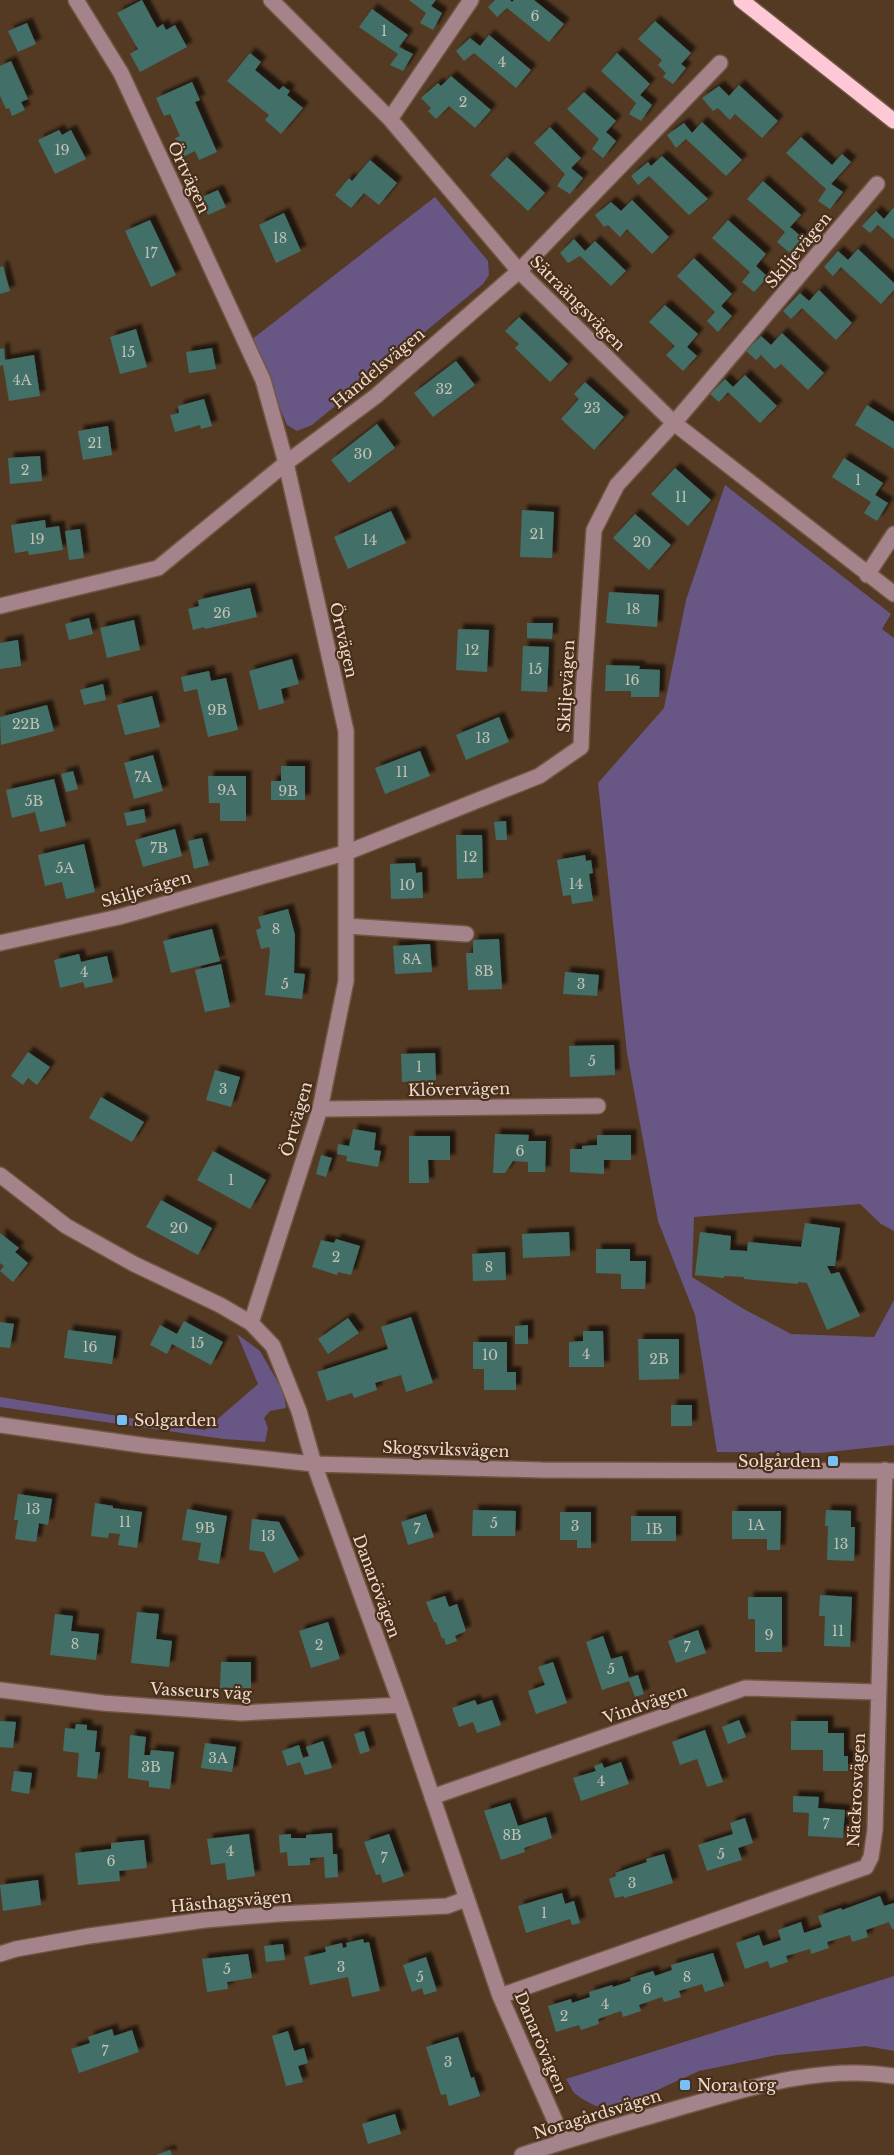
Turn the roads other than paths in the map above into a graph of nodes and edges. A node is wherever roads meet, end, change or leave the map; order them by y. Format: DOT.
graph roads {
  1 [pos="76,0"];
  2 [pos="271,0"];
  3 [pos="471,0"];
  4 [pos="741,0"];
  5 [pos="720,63"];
  6 [pos="390,119"];
  7 [pos="894,121"];
  8 [pos="877,184"];
  9 [pos="519,271"];
  10 [pos="674,423"];
  11 [pos="286,463"];
  12 [pos="894,534"];
  13 [pos="867,575"];
  14 [pos="894,594"];
  15 [pos="0,606"];
  16 [pos="348,852"];
  17 [pos="347,926"];
  18 [pos="466,934"];
  19 [pos="0,943"];
  20 [pos="598,1106"];
  21 [pos="320,1108"];
  22 [pos="0,1175"];
  23 [pos="251,1323"];
  24 [pos="0,1425"];
  25 [pos="314,1464"];
  26 [pos="890,1470"];
  27 [pos="0,1690"];
  28 [pos="878,1692"];
  29 [pos="401,1705"];
  30 [pos="432,1797"];
  31 [pos="466,1899"];
  32 [pos="0,1954"];
  33 [pos="500,1996"];
  34 [pos="894,2076"];
  35 [pos="564,2141"];
  36 [pos="522,2155"];
  1 -- 11 [label="street, Örtvägen"];
  2 -- 6 [label="street, Sätraängsvägen"];
  3 -- 6 [label="street"];
  4 -- 7 [label="main road"];
  5 -- 9 [label="street, Handelsvägen"];
  6 -- 9 [label="street, Sätraängsvägen"];
  8 -- 10 [label="street, Skiljevägen"];
  9 -- 10 [label="street, Sätraängsvägen"];
  9 -- 11 [label="street, Handelsvägen"];
  10 -- 13 [label="street, Sätraängsvägen"];
  10 -- 16 [label="street, Skiljevägen"];
  11 -- 15 [label="street, Handelsvägen"];
  11 -- 16 [label="street, Örtvägen"];
  12 -- 13 [label="street"];
  13 -- 14 [label="street, Sätraängsvägen"];
  16 -- 17 [label="street, Örtvägen"];
  16 -- 19 [label="street, Skiljevägen"];
  17 -- 18 [label="street"];
  17 -- 21 [label="street, Örtvägen"];
  20 -- 21 [label="street, Klövervägen"];
  21 -- 23 [label="street, Örtvägen"];
  22 -- 23 [label="street, Danarövägen"];
  23 -- 25 [label="street, Danarövägen"];
  24 -- 25 [label="street, Skogsviksvägen"];
  25 -- 26 [label="street, Skogsviksvägen"];
  25 -- 29 [label="street, Danarövägen"];
  26 -- 28 [label="street, Näckrosvägen"];
  27 -- 29 [label="street, Vasseurs väg"];
  28 -- 30 [label="street, Vindvägen"];
  28 -- 33 [label="street, Näckrosvägen"];
  29 -- 30 [label="street, Danarövägen"];
  30 -- 31 [label="street, Danarövägen"];
  31 -- 32 [label="street, Hästhagsvägen"];
  31 -- 33 [label="street, Danarövägen"];
  33 -- 35 [label="street, Danarövägen"];
  34 -- 35 [label="street, Noragårdsvägen"];
  35 -- 36 [label="street, Noragårdsvägen"];
}
